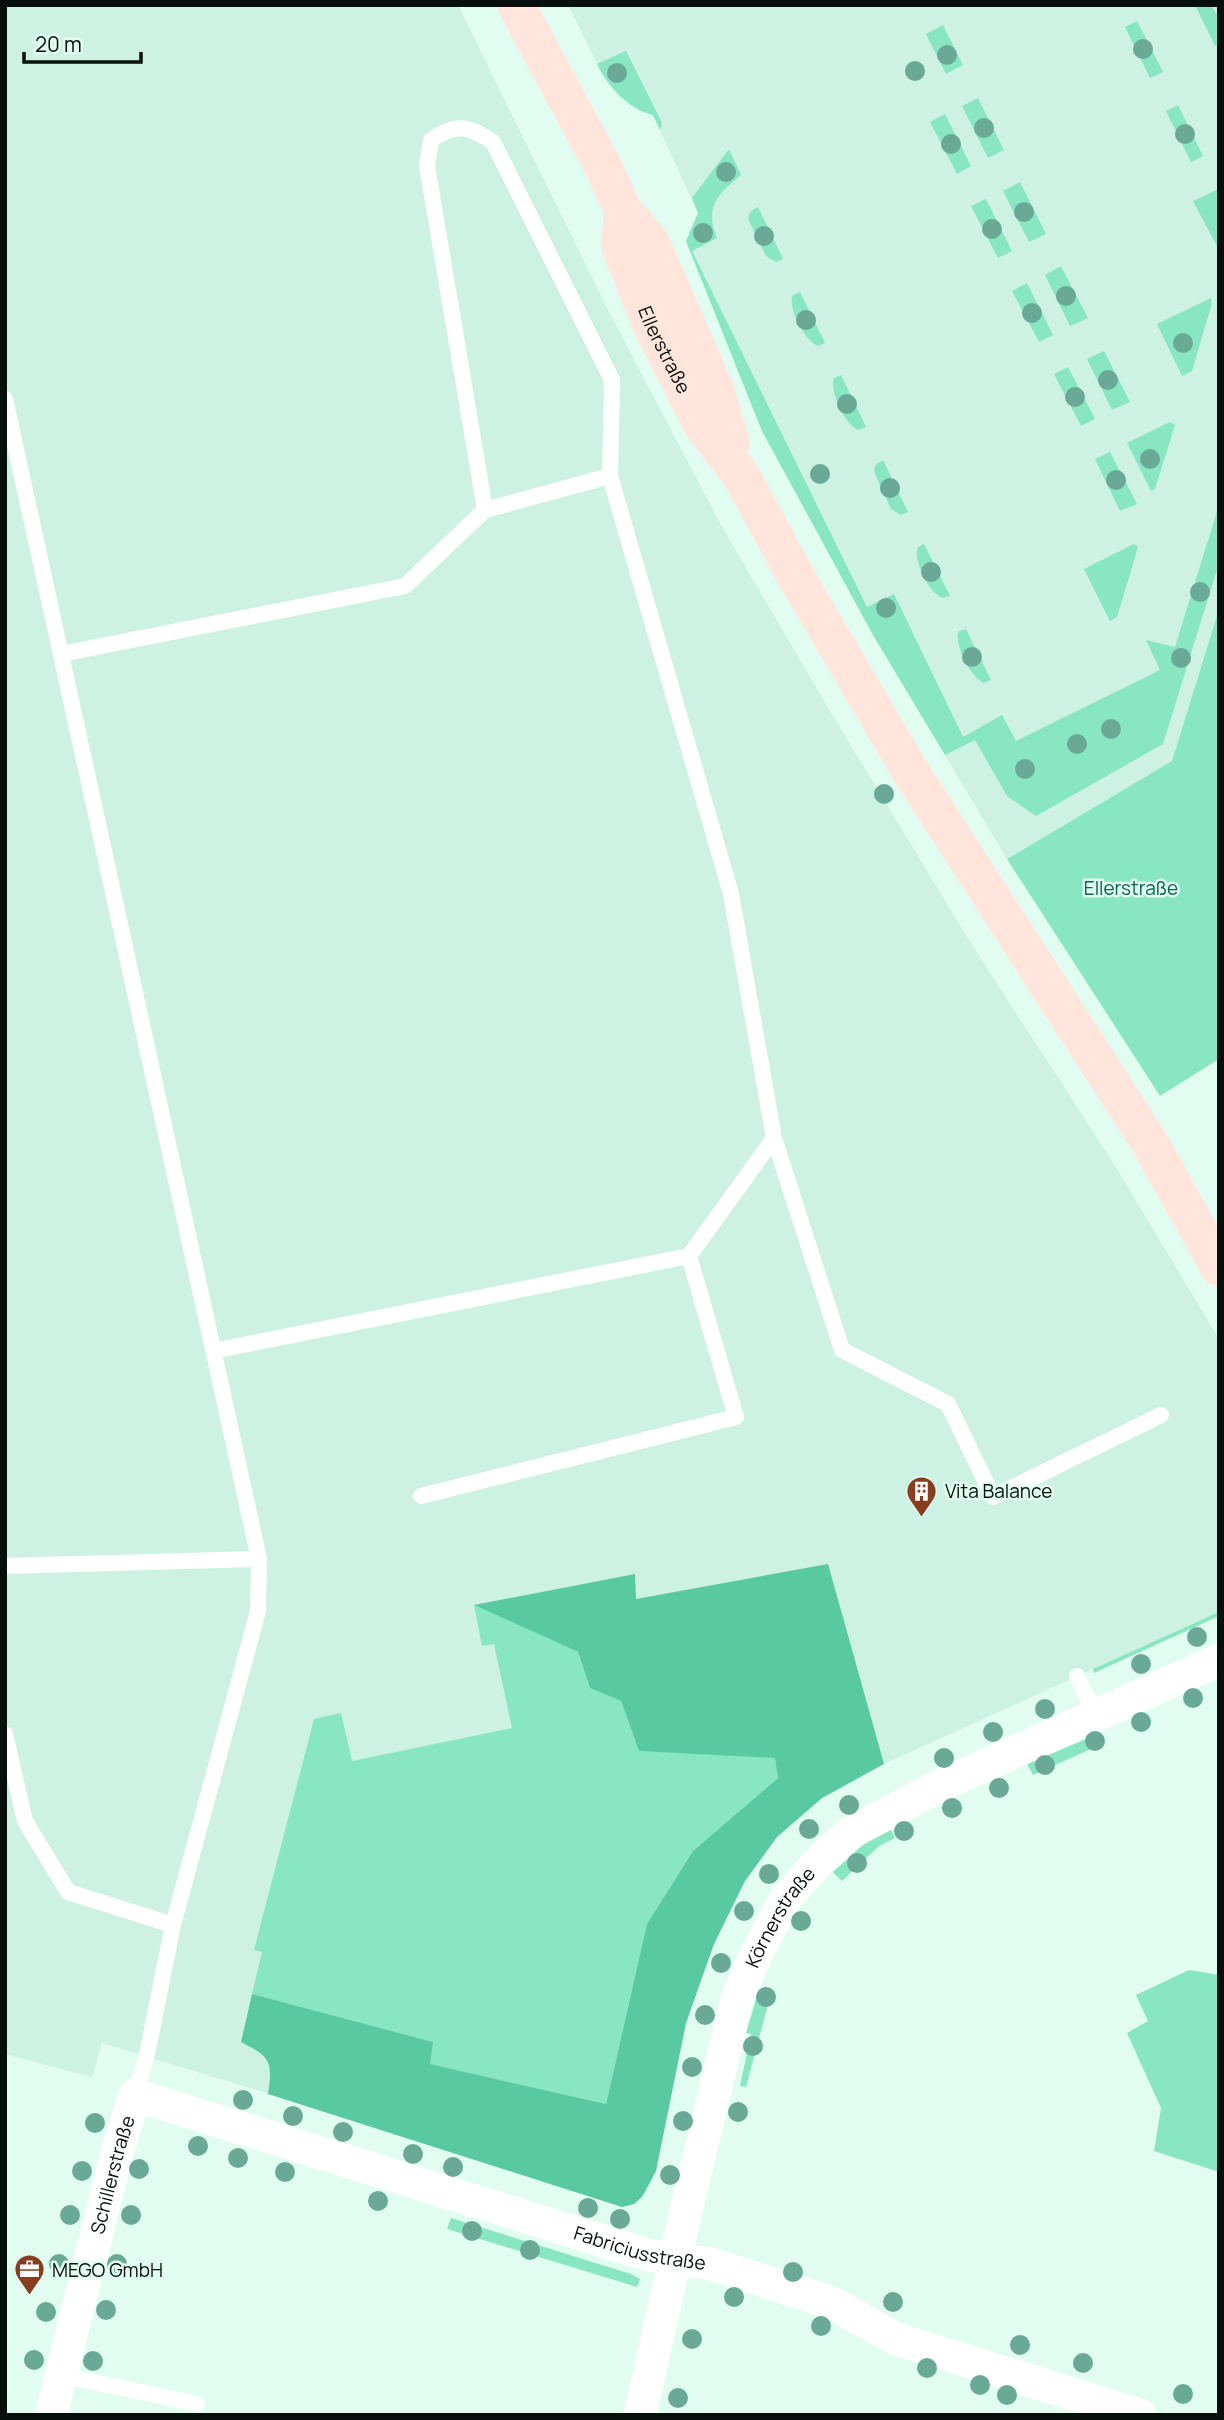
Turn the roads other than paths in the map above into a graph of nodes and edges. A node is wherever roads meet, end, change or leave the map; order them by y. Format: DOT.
graph roads {
  1 [pos="516,5"];
  2 [pos="5,399"];
  3 [pos="610,476"];
  4 [pos="485,510"];
  5 [pos="61,654"];
  6 [pos="774,1138"];
  7 [pos="689,1256"];
  8 [pos="1219,1267"];
  9 [pos="212,1350"];
  10 [pos="1161,1415"];
  11 [pos="422,1496"];
  12 [pos="259,1559"];
  13 [pos="5,1566"];
  14 [pos="1219,1660"];
  15 [pos="1077,1676"];
  16 [pos="1095,1715"];
  17 [pos="5,1734"];
  18 [pos="173,1925"];
  19 [pos="135,2095"];
  20 [pos="676,2259"];
  21 [pos="61,2375"];
  22 [pos="197,2404"];
  23 [pos="51,2415"];
  24 [pos="640,2415"];
  25 [pos="1140,2415"];
  1 -- 8 [label="main road, Ellerstraße"];
  2 -- 5 [label="lane"];
  3 -- 4 [label="lane"];
  3 -- 4 [label="lane"];
  3 -- 6 [label="lane"];
  4 -- 5 [label="lane"];
  5 -- 9 [label="lane"];
  6 -- 7 [label="lane"];
  6 -- 10 [label="lane"];
  7 -- 9 [label="lane"];
  7 -- 11 [label="lane"];
  9 -- 12 [label="lane"];
  12 -- 13 [label="lane"];
  12 -- 18 [label="lane"];
  14 -- 16 [label="street, Körnerstraße"];
  15 -- 16 [label="lane"];
  16 -- 20 [label="street, Körnerstraße"];
  17 -- 18 [label="lane"];
  18 -- 19 [label="lane"];
  19 -- 20 [label="street, Fabriciusstraße"];
  19 -- 21 [label="street, Schillerstraße"];
  20 -- 24 [label="street, Körnerstraße"];
  20 -- 25 [label="street, Fabriciusstraße"];
  21 -- 22 [label="lane"];
  21 -- 23 [label="street, Schillerstraße"];
}
